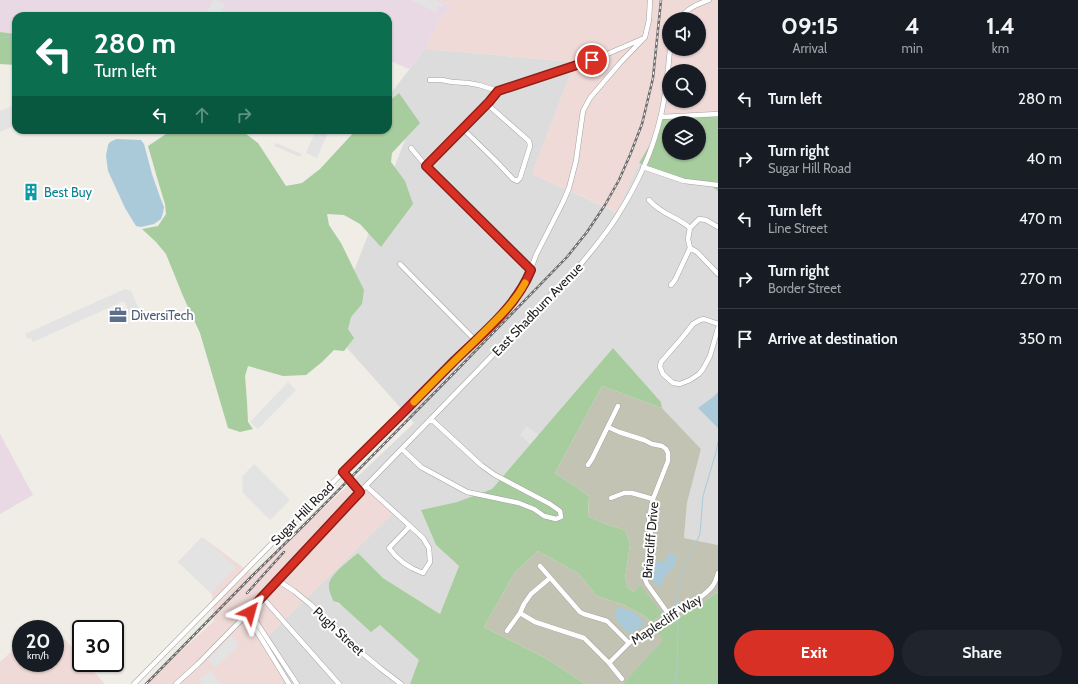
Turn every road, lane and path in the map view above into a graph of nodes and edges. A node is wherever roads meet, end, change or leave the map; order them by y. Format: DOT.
graph roads {
  1 [pos="650,0"];
  2 [pos="709,0"];
  3 [pos="684,12"];
  4 [pos="646,37"];
  5 [pos="669,56"];
  6 [pos="430,80"];
  7 [pos="498,91"];
  8 [pos="487,104"];
  9 [pos="718,114"];
  10 [pos="661,117"];
  11 [pos="463,129"];
  12 [pos="411,148"];
  13 [pos="426,166"];
  14 [pos="643,167"];
  15 [pos="718,185"];
  16 [pos="649,200"];
  17 [pos="718,227"];
  18 [pos="690,228"];
  19 [pos="690,248"];
  20 [pos="400,264"];
  21 [pos="531,270"];
  22 [pos="718,274"];
  23 [pos="670,285"];
  24 [pos="718,324"];
  25 [pos="718,328"];
  26 [pos="475,340"];
  27 [pos="618,406"];
  28 [pos="431,419"];
  29 [pos="608,427"];
  30 [pos="402,449"];
  31 [pos="588,465"];
  32 [pos="343,472"];
  33 [pos="366,486"];
  34 [pos="360,492"];
  35 [pos="611,498"];
  36 [pos="653,500"];
  37 [pos="410,526"];
  38 [pos="540,566"];
  39 [pos="718,573"];
  40 [pos="550,578"];
  41 [pos="277,580"];
  42 [pos="262,597"];
  43 [pos="247,613"];
  44 [pos="520,613"];
  45 [pos="670,616"];
  46 [pos="507,631"];
  47 [pos="629,643"];
  48 [pos="609,663"];
  49 [pos="622,680"];
  50 [pos="134,684"];
  51 [pos="176,684"];
  52 [pos="288,684"];
  53 [pos="297,684"];
  54 [pos="339,684"];
  55 [pos="401,684"];
  1 -- 4 [label="street"];
  2 -- 3 [label="street"];
  4 -- 7 [label="street"];
  4 -- 21 [label="street, Sugar Hill Road"];
  5 -- 10 [label="street, East Shadburn Avenue"];
  6 -- 7 [label="street"];
  7 -- 8 [label="street"];
  8 -- 11 [label="street"];
  8 -- 11 [label="street"];
  9 -- 10 [label="street"];
  10 -- 14 [label="street, East Shadburn Avenue"];
  11 -- 13 [label="street"];
  12 -- 13 [label="street"];
  13 -- 21 [label="street"];
  14 -- 15 [label="street"];
  14 -- 28 [label="street, East Shadburn Avenue"];
  16 -- 18 [label="street"];
  17 -- 18 [label="street"];
  18 -- 19 [label="street"];
  19 -- 22 [label="street"];
  19 -- 23 [label="street"];
  20 -- 26 [label="street"];
  21 -- 26 [label="street, Sugar Hill Road"];
  24 -- 25 [label="street"];
  26 -- 32 [label="street, Sugar Hill Road"];
  27 -- 29 [label="street"];
  28 -- 30 [label="street, East Shadburn Avenue"];
  28 -- 30 [label="street"];
  29 -- 31 [label="street"];
  29 -- 36 [label="street, Briarcliff Drive"];
  30 -- 33 [label="street, East Shadburn Avenue"];
  32 -- 34 [label="street"];
  32 -- 50 [label="street, Sugar Hill Road"];
  33 -- 34 [label="street, East Shadburn Avenue"];
  33 -- 37 [label="street"];
  34 -- 41 [label="street, East Shadburn Avenue"];
  35 -- 36 [label="street"];
  36 -- 45 [label="street, Briarcliff Drive"];
  37 -- 37 [label="street"];
  38 -- 40 [label="street"];
  39 -- 45 [label="street, Maplecliff Way"];
  40 -- 44 [label="street"];
  40 -- 47 [label="street"];
  41 -- 42 [label="street, East Shadburn Avenue"];
  41 -- 55 [label="street, Pugh Street"];
  42 -- 43 [label="street, East Shadburn Avenue"];
  42 -- 54 [label="street"];
  43 -- 51 [label="street, East Shadburn Avenue"];
  43 -- 52 [label="street"];
  43 -- 53 [label="street"];
  44 -- 46 [label="street"];
  44 -- 48 [label="street"];
  45 -- 47 [label="street, Maplecliff Way"];
  47 -- 48 [label="street, Maplecliff Way"];
  48 -- 49 [label="street"];
}
